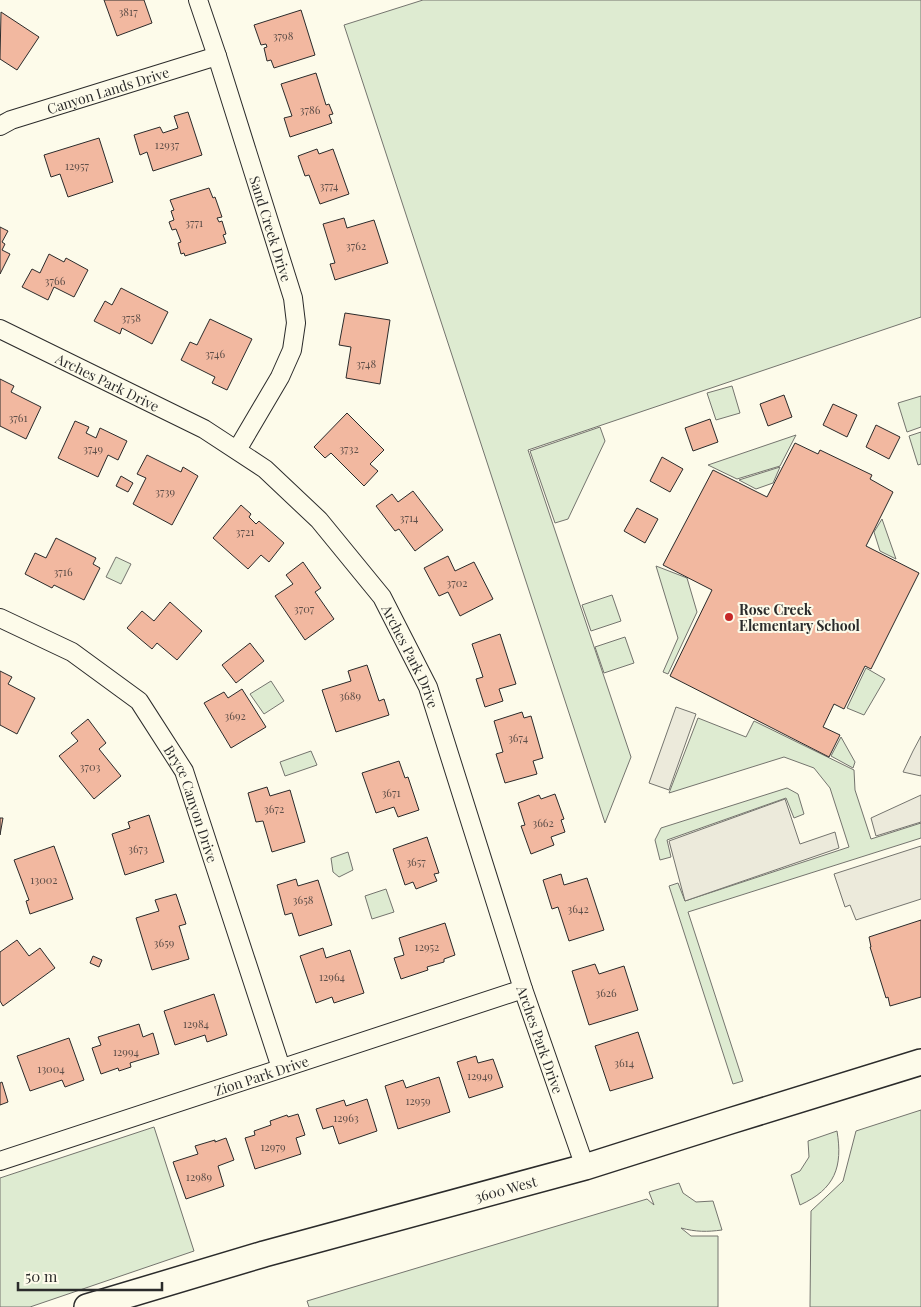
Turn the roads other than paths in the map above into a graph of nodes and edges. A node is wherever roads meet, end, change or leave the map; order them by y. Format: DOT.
graph roads {
  1 [pos="198,0"];
  2 [pos="217,56"];
  3 [pos="0,126"];
  4 [pos="0,329"];
  5 [pos="237,450"];
  6 [pos="0,618"];
  7 [pos="523,989"];
  8 [pos="921,1062"];
  9 [pos="281,1068"];
  10 [pos="0,1160"];
  11 [pos="585,1167"];
  12 [pos="87,1307"];
  1 -- 2 [label="street, Sand Creek Drive"];
  2 -- 3 [label="street, Canyon Lands Drive"];
  2 -- 5 [label="street, Sand Creek Drive"];
  4 -- 5 [label="street, Arches Park Drive"];
  5 -- 7 [label="street, Arches Park Drive"];
  6 -- 9 [label="street, Bryce Canyon Drive"];
  7 -- 9 [label="street, Zion Park Drive"];
  7 -- 11 [label="street, Arches Park Drive"];
  8 -- 11 [label="main road, 3600 West"];
  9 -- 10 [label="street, Zion Park Drive"];
  11 -- 12 [label="main road, 3600 West"];
}
